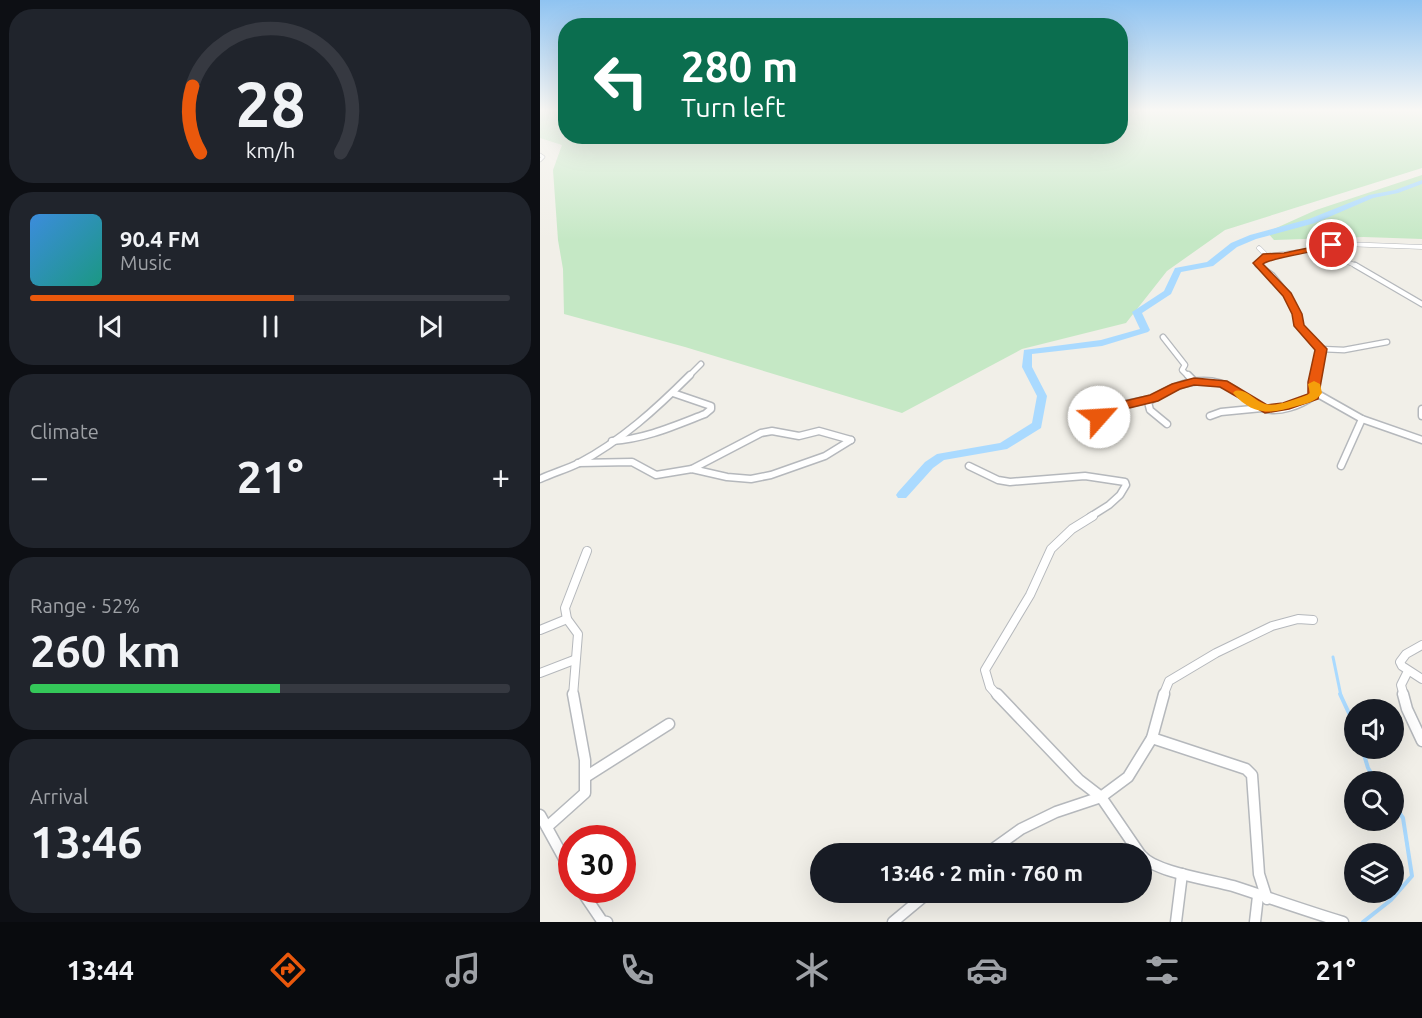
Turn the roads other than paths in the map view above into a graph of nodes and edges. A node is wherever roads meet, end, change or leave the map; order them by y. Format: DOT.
graph roads {
  1 [pos="540,155"];
  2 [pos="540,160"];
  3 [pos="1422,247"];
  4 [pos="1259,248"];
  5 [pos="1313,250"];
  6 [pos="1266,256"];
  7 [pos="1422,304"];
  8 [pos="1163,337"];
  9 [pos="1387,342"];
  10 [pos="1321,349"];
  11 [pos="701,364"];
  12 [pos="1194,381"];
  13 [pos="673,393"];
  14 [pos="1316,393"];
  15 [pos="1154,398"];
  16 [pos="1263,408"];
  17 [pos="1422,409"];
  18 [pos="1210,416"];
  19 [pos="1422,416"];
  20 [pos="1099,417"];
  21 [pos="1362,419"];
  22 [pos="1167,424"];
  23 [pos="1422,440"];
  24 [pos="612,441"];
  25 [pos="578,463"];
  26 [pos="969,466"];
  27 [pos="1341,466"];
  28 [pos="692,469"];
  29 [pos="540,478"];
  30 [pos="587,551"];
  31 [pos="567,619"];
  32 [pos="1313,620"];
  33 [pos="540,630"];
  34 [pos="1422,645"];
  35 [pos="574,660"];
  36 [pos="1408,670"];
  37 [pos="540,673"];
  38 [pos="1422,679"];
  39 [pos="669,723"];
  40 [pos="1152,738"];
  41 [pos="1422,741"];
  42 [pos="587,776"];
  43 [pos="1101,797"];
  44 [pos="540,815"];
  45 [pos="547,828"];
  46 [pos="1001,843"];
  47 [pos="1133,843"];
  48 [pos="558,848"];
  49 [pos="1152,863"];
  50 [pos="1182,874"];
  51 [pos="1262,898"];
  52 [pos="589,903"];
  53 [pos="916,903"];
  54 [pos="607,922"];
  55 [pos="893,922"];
  56 [pos="1176,922"];
  57 [pos="1255,922"];
  58 [pos="1343,922"];
  1 -- 2 [label="street"];
  3 -- 5 [label="street"];
  4 -- 6 [label="street"];
  5 -- 6 [label="street"];
  5 -- 7 [label="street"];
  6 -- 10 [label="street"];
  8 -- 12 [label="street"];
  9 -- 10 [label="street"];
  10 -- 14 [label="street"];
  11 -- 13 [label="street"];
  12 -- 15 [label="street"];
  12 -- 16 [label="street"];
  13 -- 24 [label="street"];
  13 -- 24 [label="street"];
  14 -- 16 [label="street"];
  14 -- 21 [label="street"];
  15 -- 20 [label="street"];
  15 -- 22 [label="street"];
  16 -- 18 [label="street"];
  17 -- 19 [label="street"];
  21 -- 23 [label="street"];
  21 -- 27 [label="street"];
  24 -- 25 [label="street"];
  25 -- 28 [label="street"];
  25 -- 29 [label="street"];
  26 -- 43 [label="street"];
  28 -- 28 [label="street"];
  30 -- 31 [label="street"];
  31 -- 33 [label="street"];
  31 -- 35 [label="street"];
  32 -- 40 [label="street"];
  34 -- 36 [label="street"];
  35 -- 37 [label="street"];
  35 -- 42 [label="street"];
  36 -- 38 [label="street"];
  36 -- 41 [label="street"];
  39 -- 42 [label="street"];
  40 -- 43 [label="street"];
  40 -- 51 [label="street"];
  42 -- 45 [label="street"];
  43 -- 46 [label="street"];
  43 -- 47 [label="street"];
  44 -- 45 [label="street"];
  45 -- 48 [label="street"];
  49 -- 50 [label="street"];
  50 -- 51 [label="street"];
  50 -- 56 [label="street"];
  51 -- 57 [label="street"];
  51 -- 58 [label="street"];
  52 -- 54 [label="street"];
  53 -- 55 [label="street"];
}
